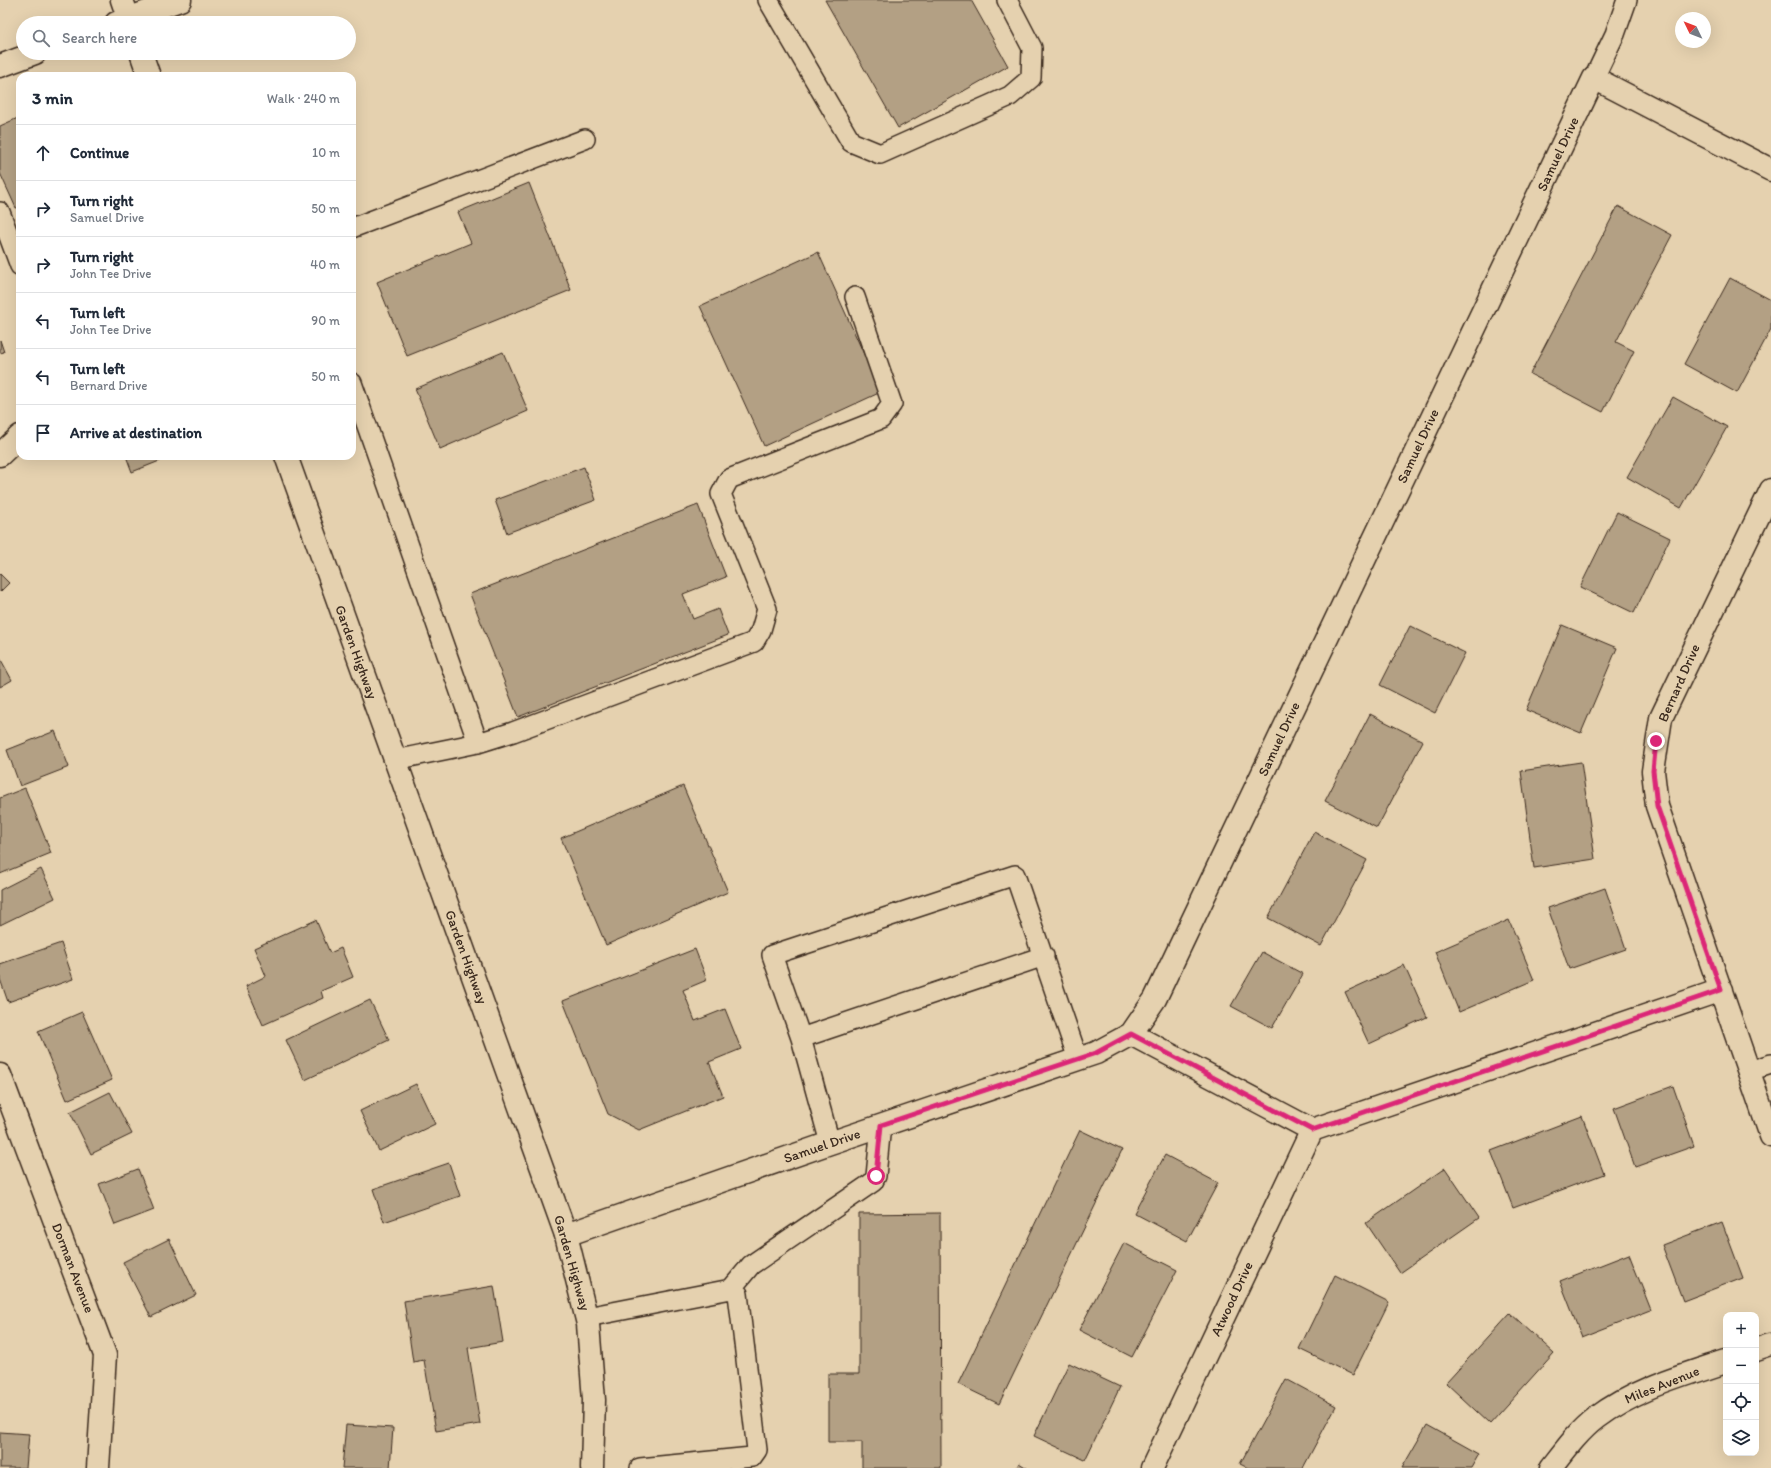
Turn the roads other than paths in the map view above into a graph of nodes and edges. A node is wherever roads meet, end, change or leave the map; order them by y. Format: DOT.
graph roads {
  1 [pos="180,0"];
  2 [pos="768,0"];
  3 [pos="1007,0"];
  4 [pos="1627,0"];
  5 [pos="124,16"];
  6 [pos="16,60"];
  7 [pos="143,60"];
  8 [pos="0,66"];
  9 [pos="148,72"];
  10 [pos="1594,78"];
  11 [pos="585,139"];
  12 [pos="1771,170"];
  13 [pos="0,212"];
  14 [pos="356,226"];
  15 [pos="16,255"];
  16 [pos="855,297"];
  17 [pos="356,394"];
  18 [pos="16,440"];
  19 [pos="0,455"];
  20 [pos="287,460"];
  21 [pos="1771,490"];
  22 [pos="478,743"];
  23 [pos="395,760"];
  24 [pos="1044,956"];
  25 [pos="1721,990"];
  26 [pos="1131,1034"];
  27 [pos="801,1038"];
  28 [pos="1078,1059"];
  29 [pos="1771,1064"];
  30 [pos="1749,1072"];
  31 [pos="0,1075"];
  32 [pos="881,1125"];
  33 [pos="1312,1130"];
  34 [pos="1771,1136"];
  35 [pos="830,1142"];
  36 [pos="566,1235"];
  37 [pos="731,1289"];
  38 [pos="587,1317"];
  39 [pos="1771,1345"];
  40 [pos="1759,1349"];
  41 [pos="1723,1361"];
  42 [pos="98,1468"];
  43 [pos="592,1468"];
  44 [pos="640,1468"];
  45 [pos="1152,1468"];
  46 [pos="1551,1468"];
  1 -- 5 [label="street"];
  2 -- 3 [label="lane"];
  4 -- 10 [label="lane"];
  6 -- 8 [label="street"];
  7 -- 9 [label="street"];
  10 -- 12 [label="street"];
  10 -- 26 [label="street, Samuel Drive"];
  11 -- 14 [label="lane"];
  13 -- 15 [label="lane"];
  16 -- 22 [label="lane"];
  17 -- 22 [label="lane"];
  18 -- 19 [label="street"];
  20 -- 23 [label="street, Garden Highway"];
  21 -- 25 [label="street, Bernard Drive"];
  22 -- 23 [label="lane"];
  23 -- 36 [label="street, Garden Highway"];
  24 -- 27 [label="lane"];
  24 -- 27 [label="lane"];
  24 -- 28 [label="lane"];
  25 -- 30 [label="street, Bernard Drive"];
  25 -- 33 [label="street"];
  26 -- 28 [label="street, Samuel Drive"];
  26 -- 33 [label="street"];
  27 -- 35 [label="lane"];
  28 -- 32 [label="street, Samuel Drive"];
  29 -- 30 [label="lane"];
  30 -- 34 [label="street, Bernard Drive"];
  31 -- 42 [label="street, Dorman Avenue"];
  32 -- 35 [label="street, Samuel Drive"];
  32 -- 37 [label="lane"];
  33 -- 45 [label="street, Atwood Drive"];
  35 -- 36 [label="street, Samuel Drive"];
  36 -- 38 [label="street, Garden Highway"];
  37 -- 38 [label="lane"];
  37 -- 44 [label="lane"];
  38 -- 43 [label="street, Garden Highway"];
  39 -- 40 [label="street"];
  41 -- 46 [label="street, Miles Avenue"];
}
